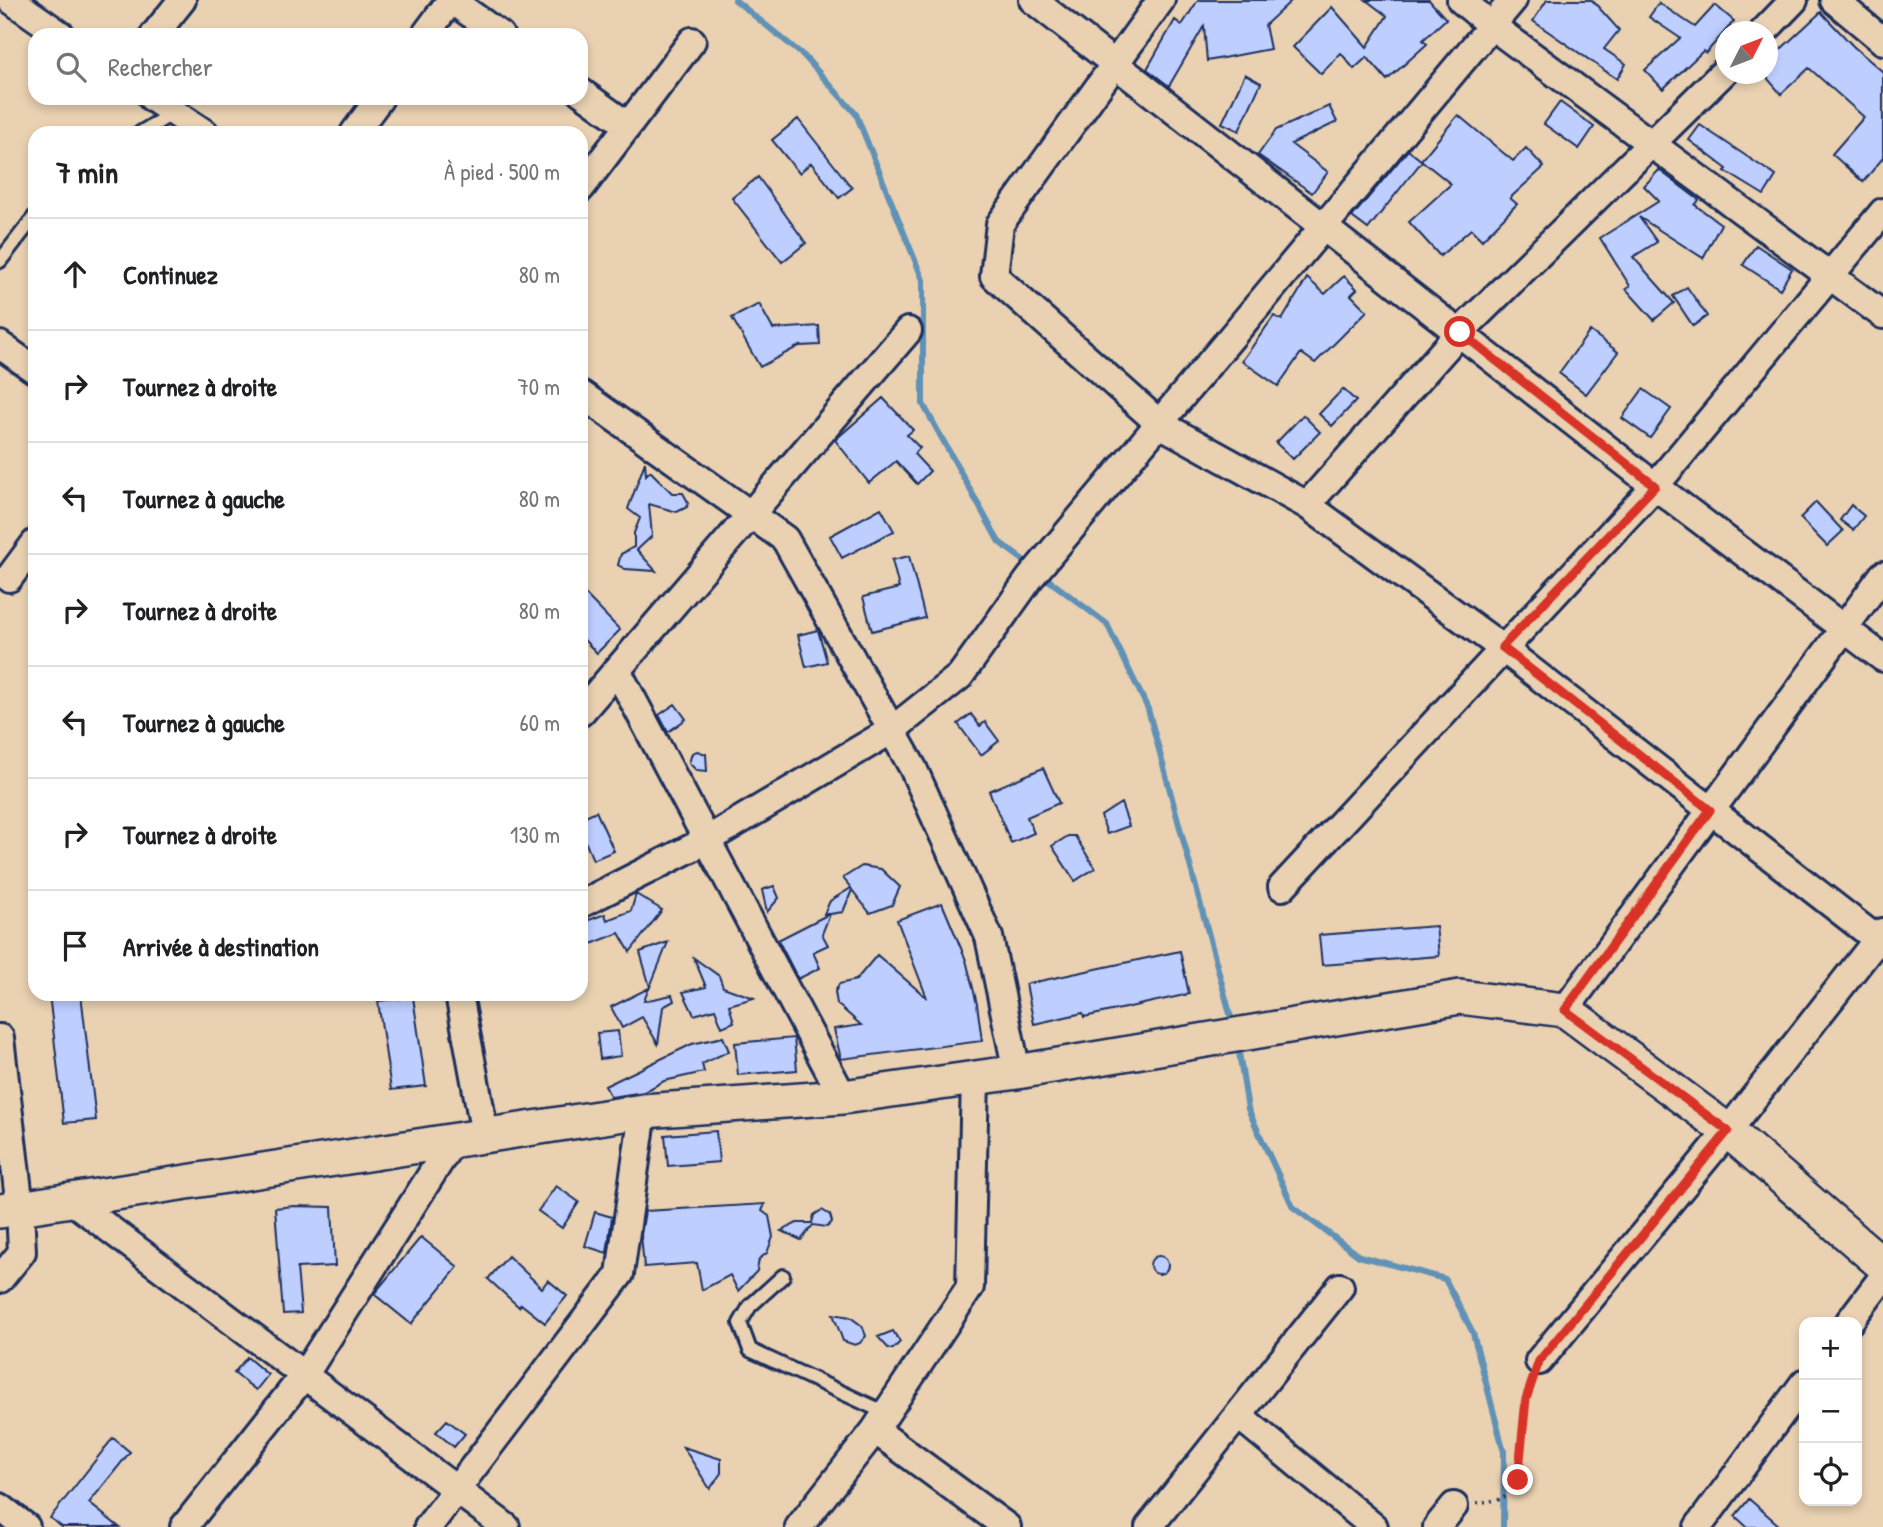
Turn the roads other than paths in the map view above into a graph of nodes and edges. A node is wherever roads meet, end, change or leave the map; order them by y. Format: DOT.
graph roads {
  1 [pos="11,0"];
  2 [pos="182,0"];
  3 [pos="451,0"];
  4 [pos="1033,0"];
  5 [pos="1161,0"];
  6 [pos="1461,0"];
  7 [pos="1513,0"];
  8 [pos="1794,0"];
  9 [pos="1834,0"];
  10 [pos="1774,21"];
  11 [pos="1492,26"];
  12 [pos="51,28"];
  13 [pos="160,28"];
  14 [pos="430,28"];
  15 [pos="490,28"];
  16 [pos="692,41"];
  17 [pos="1883,41"];
  18 [pos="1114,62"];
  19 [pos="1715,81"];
  20 [pos="588,97"];
  21 [pos="375,105"];
  22 [pos="163,106"];
  23 [pos="627,125"];
  24 [pos="146,126"];
  25 [pos="194,126"];
  26 [pos="359,126"];
  27 [pos="1653,144"];
  28 [pos="588,178"];
  29 [pos="1883,212"];
  30 [pos="28,225"];
  31 [pos="1324,226"];
  32 [pos="0,261"];
  33 [pos="1829,277"];
  34 [pos="1883,315"];
  35 [pos="908,331"];
  36 [pos="1460,332"];
  37 [pos="0,345"];
  38 [pos="28,365"];
  39 [pos="588,406"];
  40 [pos="1160,424"];
  41 [pos="1655,486"];
  42 [pos="1307,505"];
  43 [pos="751,516"];
  44 [pos="28,555"];
  45 [pos="1883,575"];
  46 [pos="15,578"];
  47 [pos="1842,629"];
  48 [pos="1502,647"];
  49 [pos="1883,658"];
  50 [pos="617,670"];
  51 [pos="588,704"];
  52 [pos="892,730"];
  53 [pos="1710,810"];
  54 [pos="707,841"];
  55 [pos="1282,887"];
  56 [pos="588,900"];
  57 [pos="1881,939"];
  58 [pos="460,1001"];
  59 [pos="1565,1010"];
  60 [pos="0,1038"];
  61 [pos="1017,1072"];
  62 [pos="975,1078"];
  63 [pos="843,1097"];
  64 [pos="643,1111"];
  65 [pos="1728,1131"];
  66 [pos="470,1137"];
  67 [pos="71,1199"];
  68 [pos="10,1209"];
  69 [pos="1883,1265"];
  70 [pos="783,1276"];
  71 [pos="1883,1277"];
  72 [pos="0,1279"];
  73 [pos="1340,1287"];
  74 [pos="1853,1317"];
  75 [pos="1539,1361"];
  76 [pos="305,1374"];
  77 [pos="1799,1390"];
  78 [pos="1238,1415"];
  79 [pos="881,1422"];
  80 [pos="455,1489"];
  81 [pos="1454,1506"];
  82 [pos="0,1507"];
  83 [pos="1705,1525"];
  84 [pos="26,1527"];
  85 [pos="184,1527"];
  86 [pos="428,1527"];
  87 [pos="506,1527"];
  88 [pos="799,1527"];
  89 [pos="1007,1527"];
  90 [pos="1149,1527"];
  91 [pos="1374,1527"];
  92 [pos="1437,1527"];
  1 -- 12 [label="street"];
  2 -- 13 [label="street"];
  3 -- 14 [label="street"];
  3 -- 15 [label="street"];
  4 -- 18 [label="street"];
  5 -- 18 [label="street"];
  6 -- 11 [label="street"];
  7 -- 11 [label="street"];
  8 -- 10 [label="street"];
  9 -- 17 [label="street"];
  11 -- 27 [label="street"];
  11 -- 31 [label="street"];
  16 -- 23 [label="street"];
  18 -- 31 [label="street"];
  18 -- 40 [label="street"];
  19 -- 27 [label="street"];
  20 -- 23 [label="street"];
  21 -- 26 [label="street"];
  22 -- 24 [label="lane"];
  22 -- 25 [label="street"];
  23 -- 28 [label="street"];
  27 -- 33 [label="street"];
  27 -- 36 [label="street"];
  29 -- 33 [label="street"];
  30 -- 32 [label="lane"];
  31 -- 36 [label="street"];
  31 -- 40 [label="street"];
  33 -- 34 [label="street"];
  33 -- 41 [label="street"];
  35 -- 43 [label="street"];
  36 -- 41 [label="street"];
  36 -- 42 [label="street"];
  37 -- 38 [label="street"];
  39 -- 43 [label="street"];
  40 -- 42 [label="street"];
  40 -- 52 [label="street"];
  41 -- 47 [label="street"];
  41 -- 48 [label="street"];
  42 -- 48 [label="street"];
  43 -- 50 [label="street"];
  43 -- 52 [label="street"];
  44 -- 46 [label="street"];
  45 -- 47 [label="street"];
  47 -- 49 [label="street"];
  47 -- 53 [label="street"];
  48 -- 53 [label="street"];
  48 -- 55 [label="street"];
  50 -- 51 [label="street"];
  50 -- 54 [label="street"];
  52 -- 54 [label="street"];
  52 -- 61 [label="street"];
  53 -- 57 [label="street"];
  53 -- 59 [label="street"];
  54 -- 56 [label="street"];
  54 -- 63 [label="street"];
  57 -- 65 [label="street"];
  58 -- 66 [label="street"];
  59 -- 61 [label="street"];
  59 -- 65 [label="street"];
  60 -- 68 [label="street"];
  61 -- 62 [label="street"];
  62 -- 63 [label="street"];
  62 -- 79 [label="street"];
  63 -- 64 [label="street"];
  64 -- 66 [label="street"];
  64 -- 80 [label="street"];
  65 -- 69 [label="street"];
  65 -- 75 [label="street"];
  66 -- 67 [label="street"];
  66 -- 76 [label="street"];
  67 -- 68 [label="street"];
  67 -- 76 [label="street"];
  68 -- 72 [label="street"];
  70 -- 79 [label="lane"];
  71 -- 74 [label="street"];
  73 -- 78 [label="street"];
  76 -- 80 [label="street"];
  76 -- 85 [label="street"];
  77 -- 83 [label="street"];
  78 -- 90 [label="street"];
  78 -- 91 [label="street"];
  79 -- 88 [label="street"];
  79 -- 89 [label="street"];
  80 -- 86 [label="street"];
  80 -- 87 [label="street"];
  81 -- 92 [label="street"];
  82 -- 84 [label="street"];
}
